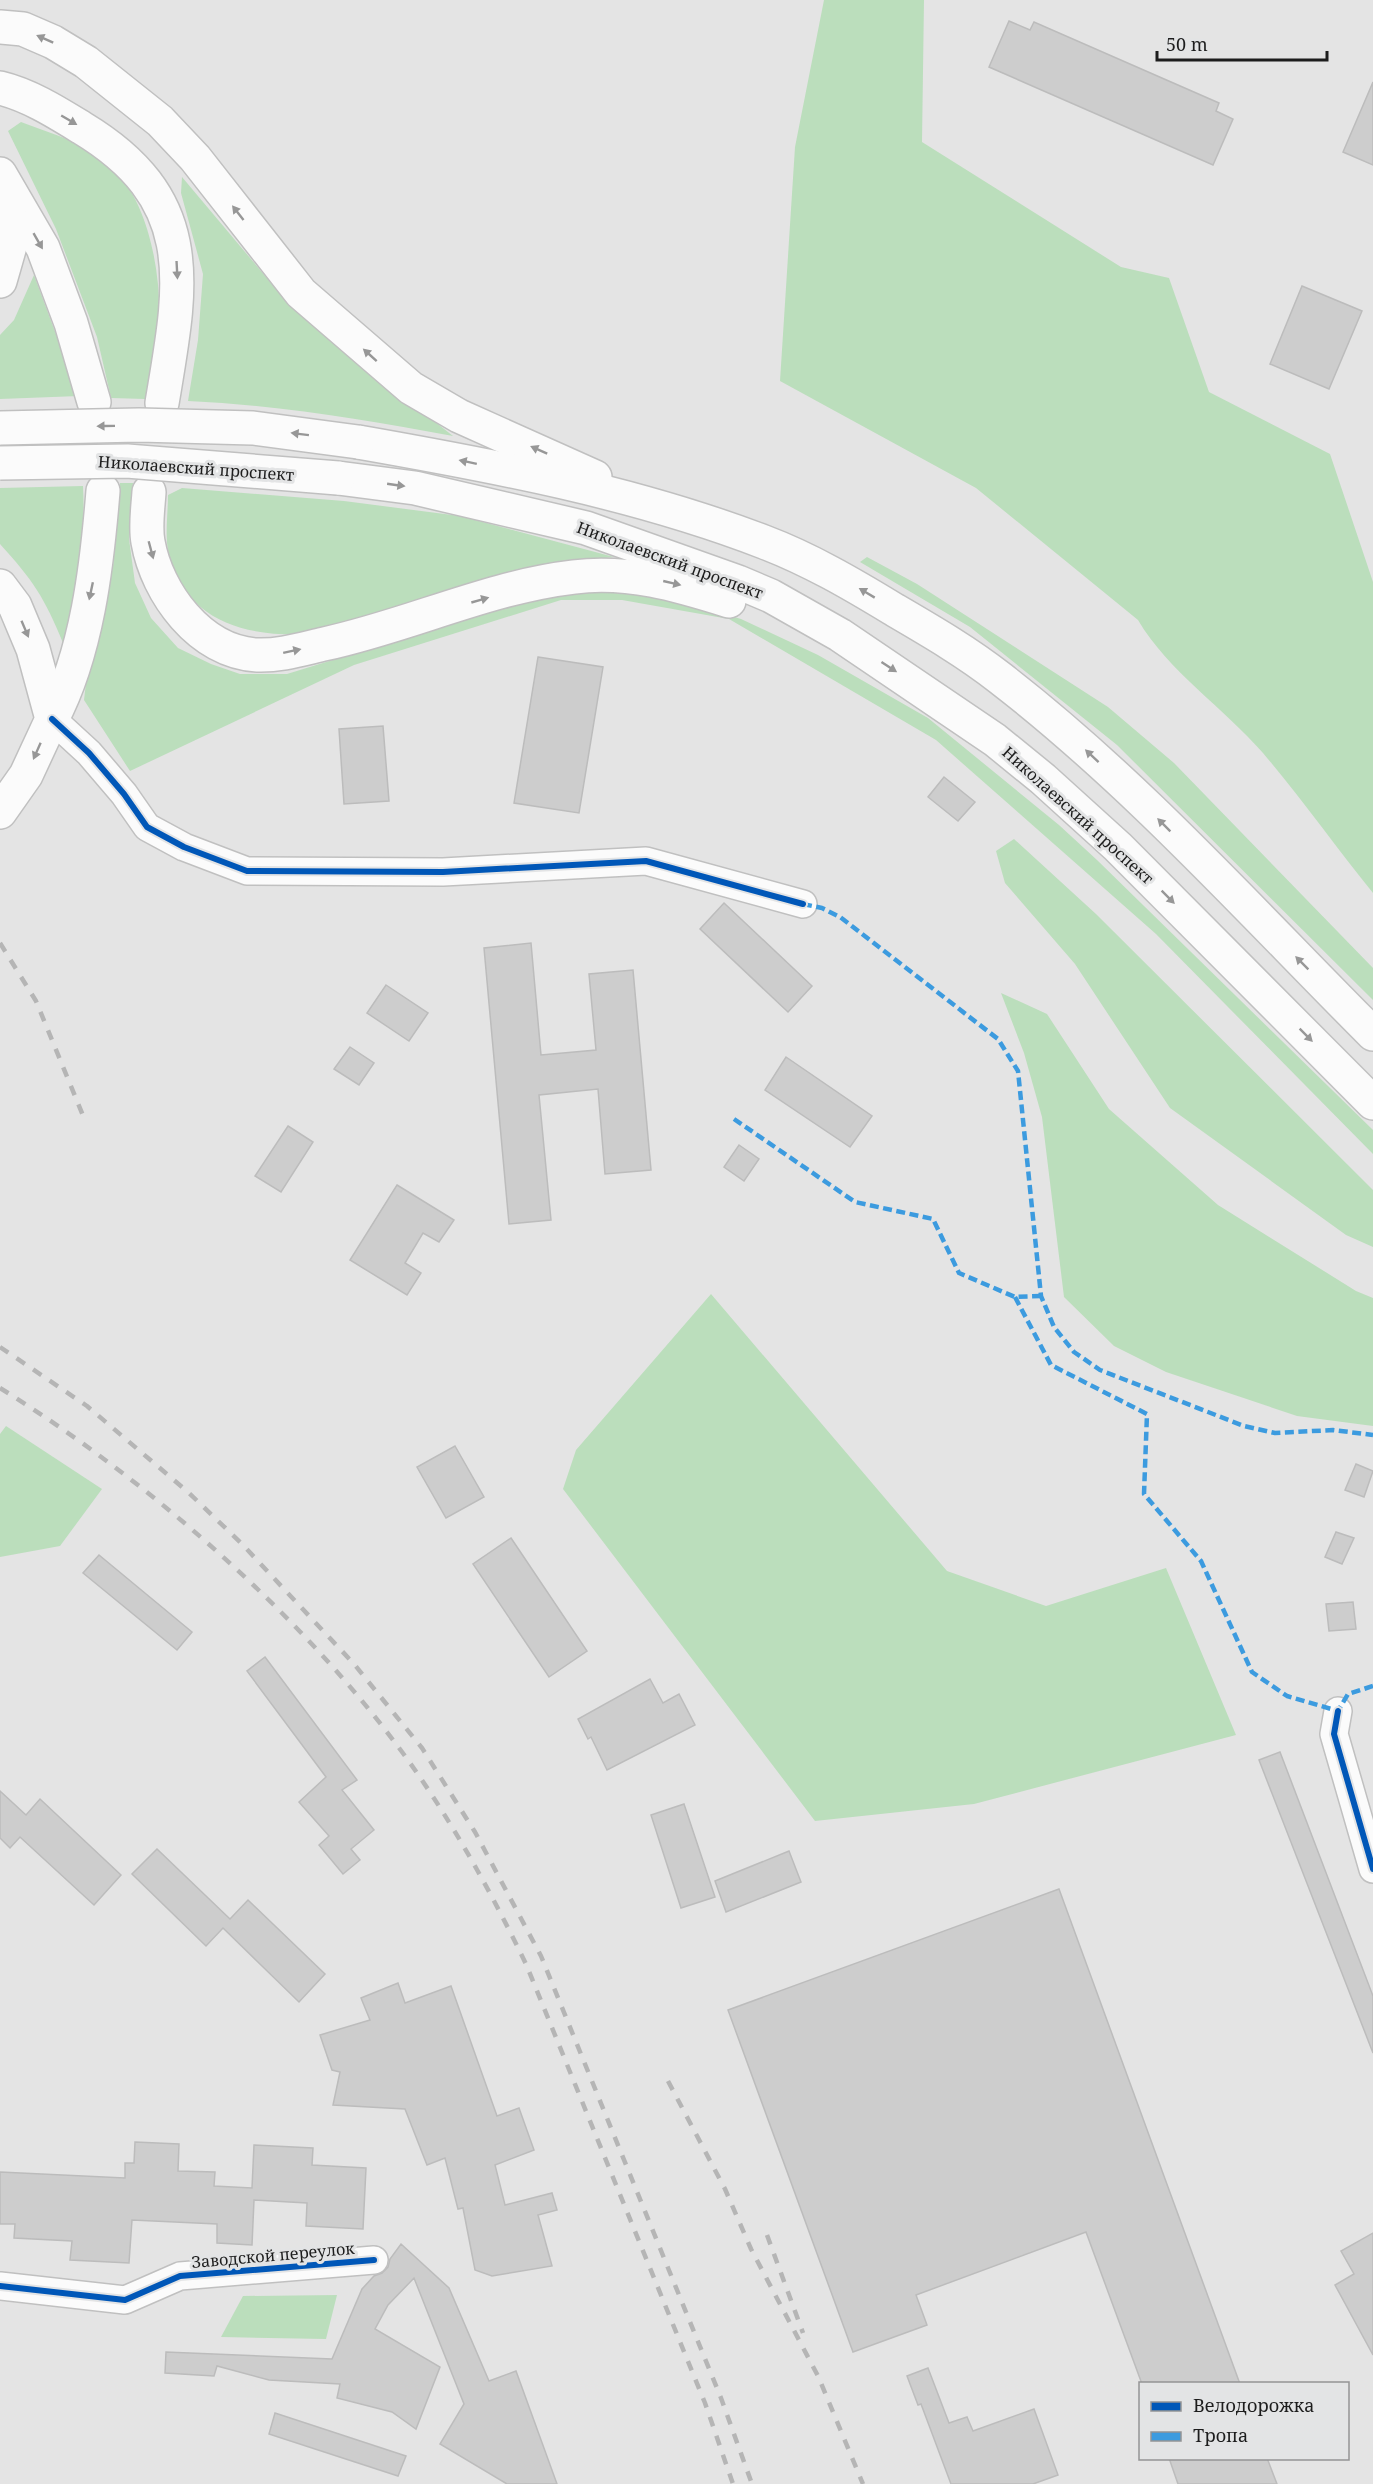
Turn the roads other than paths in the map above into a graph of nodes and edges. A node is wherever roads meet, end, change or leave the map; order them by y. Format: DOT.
graph roads {
  1 [pos="0,27"];
  2 [pos="9,90"];
  3 [pos="4,183"];
  4 [pos="0,281"];
  5 [pos="94,402"];
  6 [pos="162,403"];
  7 [pos="0,428"];
  8 [pos="0,463"];
  9 [pos="103,491"];
  10 [pos="149,492"];
  11 [pos="668,510"];
  12 [pos="0,586"];
  13 [pos="840,635"];
  14 [pos="52,719"];
  15 [pos="3,809"];
  16 [pos="803,904"];
  17 [pos="1373,1034"];
  18 [pos="1373,1102"];
  19 [pos="1338,1711"];
  20 [pos="1373,1869"];
  21 [pos="374,2260"];
  22 [pos="0,2286"];
  11 -- 1 [label="main road, one-way"];
  2 -- 6 [label="main road, one-way"];
  3 -- 4 [label="main road"];
  3 -- 5 [label="main road, one-way"];
  11 -- 7 [label="main road, one-way, bridge"];
  8 -- 13 [label="main road, Николаевский проспект, one-way, bridge"];
  9 -- 14 [label="main road, one-way"];
  10 -- 13 [label="main road, one-way"];
  17 -- 11 [label="main road, one-way"];
  12 -- 14 [label="main road, one-way"];
  13 -- 18 [label="main road, Николаевский проспект, one-way"];
  14 -- 15 [label="main road, one-way"];
  14 -- 16 [label="street"];
  19 -- 20 [label="street"];
  21 -- 22 [label="street, Заводской переулок"];
}
